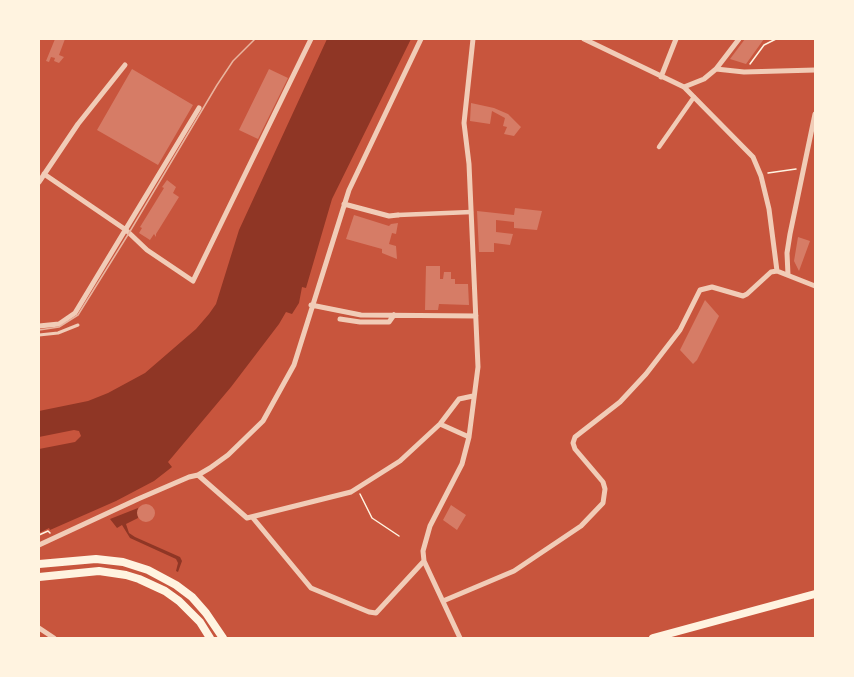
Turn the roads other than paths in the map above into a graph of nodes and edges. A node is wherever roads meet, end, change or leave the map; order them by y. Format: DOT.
graph roads {
  1 [pos="311,39"];
  2 [pos="422,39"];
  3 [pos="474,39"];
  4 [pos="584,39"];
  5 [pos="676,39"];
  6 [pos="739,39"];
  7 [pos="125,65"];
  8 [pos="716,69"];
  9 [pos="815,70"];
  10 [pos="661,77"];
  11 [pos="684,87"];
  12 [pos="694,97"];
  13 [pos="199,108"];
  14 [pos="815,114"];
  15 [pos="658,147"];
  16 [pos="44,174"];
  17 [pos="39,182"];
  18 [pos="344,204"];
  19 [pos="471,212"];
  20 [pos="398,215"];
  21 [pos="126,230"];
  22 [pos="777,271"];
  23 [pos="788,275"];
  24 [pos="815,286"];
  25 [pos="311,304"];
  26 [pos="394,315"];
  27 [pos="476,316"];
  28 [pos="340,319"];
  29 [pos="78,325"];
  30 [pos="39,326"];
  31 [pos="39,335"];
  32 [pos="473,396"];
  33 [pos="440,424"];
  34 [pos="469,437"];
  35 [pos="198,475"];
  36 [pos="253,518"];
  37 [pos="39,545"];
  38 [pos="424,561"];
  39 [pos="39,564"];
  40 [pos="39,577"];
  41 [pos="815,594"];
  42 [pos="443,601"];
  43 [pos="39,628"];
  44 [pos="54,638"];
  45 [pos="210,638"];
  46 [pos="223,638"];
  47 [pos="460,638"];
  48 [pos="653,638"];
  1 -- 21 [label="street"];
  2 -- 18 [label="street"];
  3 -- 19 [label="street"];
  4 -- 10 [label="street"];
  5 -- 10 [label="street"];
  6 -- 8 [label="street"];
  7 -- 16 [label="street"];
  8 -- 9 [label="street"];
  8 -- 11 [label="street"];
  10 -- 11 [label="street"];
  11 -- 12 [label="street"];
  12 -- 15 [label="street"];
  12 -- 22 [label="street"];
  13 -- 21 [label="street"];
  14 -- 23 [label="street"];
  16 -- 17 [label="street"];
  16 -- 21 [label="street"];
  18 -- 20 [label="street"];
  18 -- 25 [label="street"];
  19 -- 20 [label="street"];
  19 -- 27 [label="street"];
  21 -- 30 [label="street"];
  22 -- 23 [label="street"];
  22 -- 42 [label="street"];
  23 -- 24 [label="street"];
  25 -- 26 [label="street"];
  25 -- 35 [label="street"];
  26 -- 27 [label="street"];
  26 -- 28 [label="street"];
  27 -- 32 [label="street"];
  29 -- 31 [label="lane"];
  32 -- 33 [label="street"];
  32 -- 34 [label="street"];
  33 -- 34 [label="street"];
  33 -- 36 [label="street"];
  34 -- 38 [label="street"];
  35 -- 36 [label="street"];
  35 -- 37 [label="street"];
  36 -- 38 [label="street"];
  38 -- 42 [label="street"];
  39 -- 46 [label="main road"];
  40 -- 45 [label="main road"];
  41 -- 48 [label="main road"];
  42 -- 47 [label="street"];
  43 -- 44 [label="street"];
}
